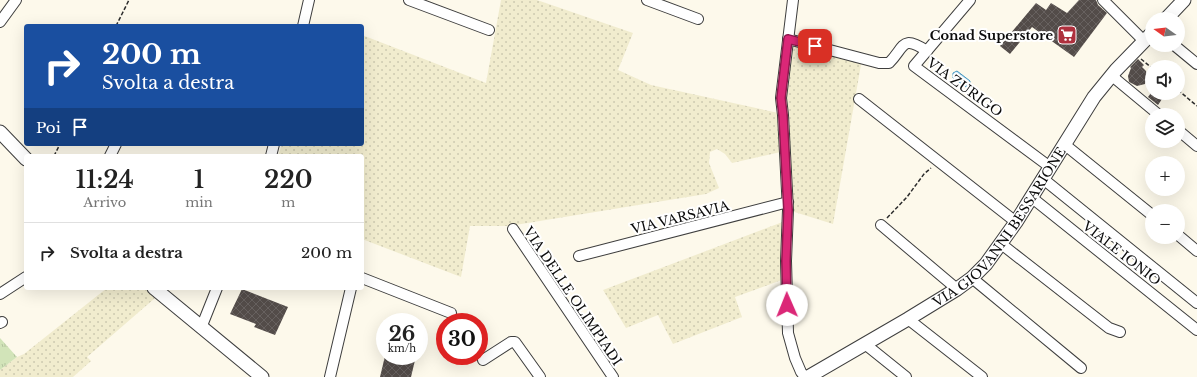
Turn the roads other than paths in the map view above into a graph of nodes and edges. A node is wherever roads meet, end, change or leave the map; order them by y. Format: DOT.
graph roads {
  1 [pos="16,0"];
  2 [pos="310,0"];
  3 [pos="409,0"];
  4 [pos="647,0"];
  5 [pos="970,0"];
  6 [pos="1103,0"];
  7 [pos="1184,0"];
  8 [pos="789,1"];
  9 [pos="1173,12"];
  10 [pos="698,19"];
  11 [pos="0,22"];
  12 [pos="304,24"];
  13 [pos="489,30"];
  14 [pos="1145,35"];
  15 [pos="788,39"];
  16 [pos="1145,40"];
  17 [pos="927,51"];
  18 [pos="1182,52"];
  19 [pos="1197,64"];
  20 [pos="1112,76"];
  21 [pos="859,99"];
  22 [pos="1151,108"];
  23 [pos="0,132"];
  24 [pos="1185,136"];
  25 [pos="1064,144"];
  26 [pos="1197,146"];
  27 [pos="24,157"];
  28 [pos="1050,167"];
  29 [pos="1042,178"];
  30 [pos="1030,198"];
  31 [pos="788,202"];
  32 [pos="1145,209"];
  33 [pos="1016,222"];
  34 [pos="881,225"];
  35 [pos="513,229"];
  36 [pos="1185,241"];
  37 [pos="1000,243"];
  38 [pos="1197,251"];
  39 [pos="579,256"];
  40 [pos="24,278"];
  41 [pos="972,278"];
  42 [pos="364,279"];
  43 [pos="957,288"];
  44 [pos="156,290"];
  45 [pos="216,290"];
  46 [pos="351,290"];
  47 [pos="0,294"];
  48 [pos="1197,303"];
  49 [pos="452,312"];
  50 [pos="908,319"];
  51 [pos="201,328"];
  52 [pos="1197,330"];
  53 [pos="1120,332"];
  54 [pos="865,344"];
  55 [pos="488,357"];
  56 [pos="1081,368"];
  57 [pos="262,377"];
  58 [pos="330,377"];
  59 [pos="540,377"];
  60 [pos="613,377"];
  61 [pos="806,377"];
  62 [pos="906,377"];
  63 [pos="982,377"];
  1 -- 11 [label="street"];
  2 -- 12 [label="street"];
  3 -- 13 [label="street"];
  4 -- 10 [label="street"];
  5 -- 17 [label="street, VIA ZURIGO"];
  6 -- 14 [label="street"];
  7 -- 9 [label="street"];
  8 -- 15 [label="street"];
  15 -- 17 [label="street"];
  15 -- 31 [label="street"];
  16 -- 20 [label="street, VIA GIOVANNI BESSARIONE"];
  17 -- 28 [label="street, VIA ZURIGO"];
  18 -- 19 [label="street"];
  20 -- 22 [label="street"];
  20 -- 25 [label="street, VIA GIOVANNI BESSARIONE"];
  21 -- 33 [label="street"];
  23 -- 27 [label="street"];
  24 -- 26 [label="street"];
  25 -- 28 [label="street, VIA GIOVANNI BESSARIONE"];
  25 -- 32 [label="street"];
  28 -- 29 [label="street, VIA GIOVANNI BESSARIONE"];
  29 -- 30 [label="street, VIA GIOVANNI BESSARIONE"];
  29 -- 48 [label="street"];
  30 -- 33 [label="street, VIA GIOVANNI BESSARIONE"];
  30 -- 52 [label="street, VIALE IONIO"];
  31 -- 39 [label="street, VIA VARSAVIA"];
  31 -- 61 [label="street"];
  33 -- 37 [label="street, VIA GIOVANNI BESSARIONE"];
  34 -- 43 [label="street"];
  35 -- 60 [label="street, VIA DELLE OLIMPIADI"];
  36 -- 38 [label="street"];
  37 -- 41 [label="street, VIA GIOVANNI BESSARIONE"];
  37 -- 53 [label="street"];
  40 -- 47 [label="street"];
  41 -- 43 [label="street, VIA GIOVANNI BESSARIONE"];
  41 -- 56 [label="street"];
  42 -- 49 [label="street"];
  43 -- 50 [label="street, VIA GIOVANNI BESSARIONE"];
  44 -- 51 [label="street"];
  45 -- 51 [label="street"];
  46 -- 58 [label="street"];
  50 -- 54 [label="street, VIA GIOVANNI BESSARIONE"];
  50 -- 63 [label="street"];
  51 -- 57 [label="street"];
  54 -- 61 [label="street, VIA GIOVANNI BESSARIONE"];
  54 -- 62 [label="street"];
  55 -- 59 [label="street"];
}
